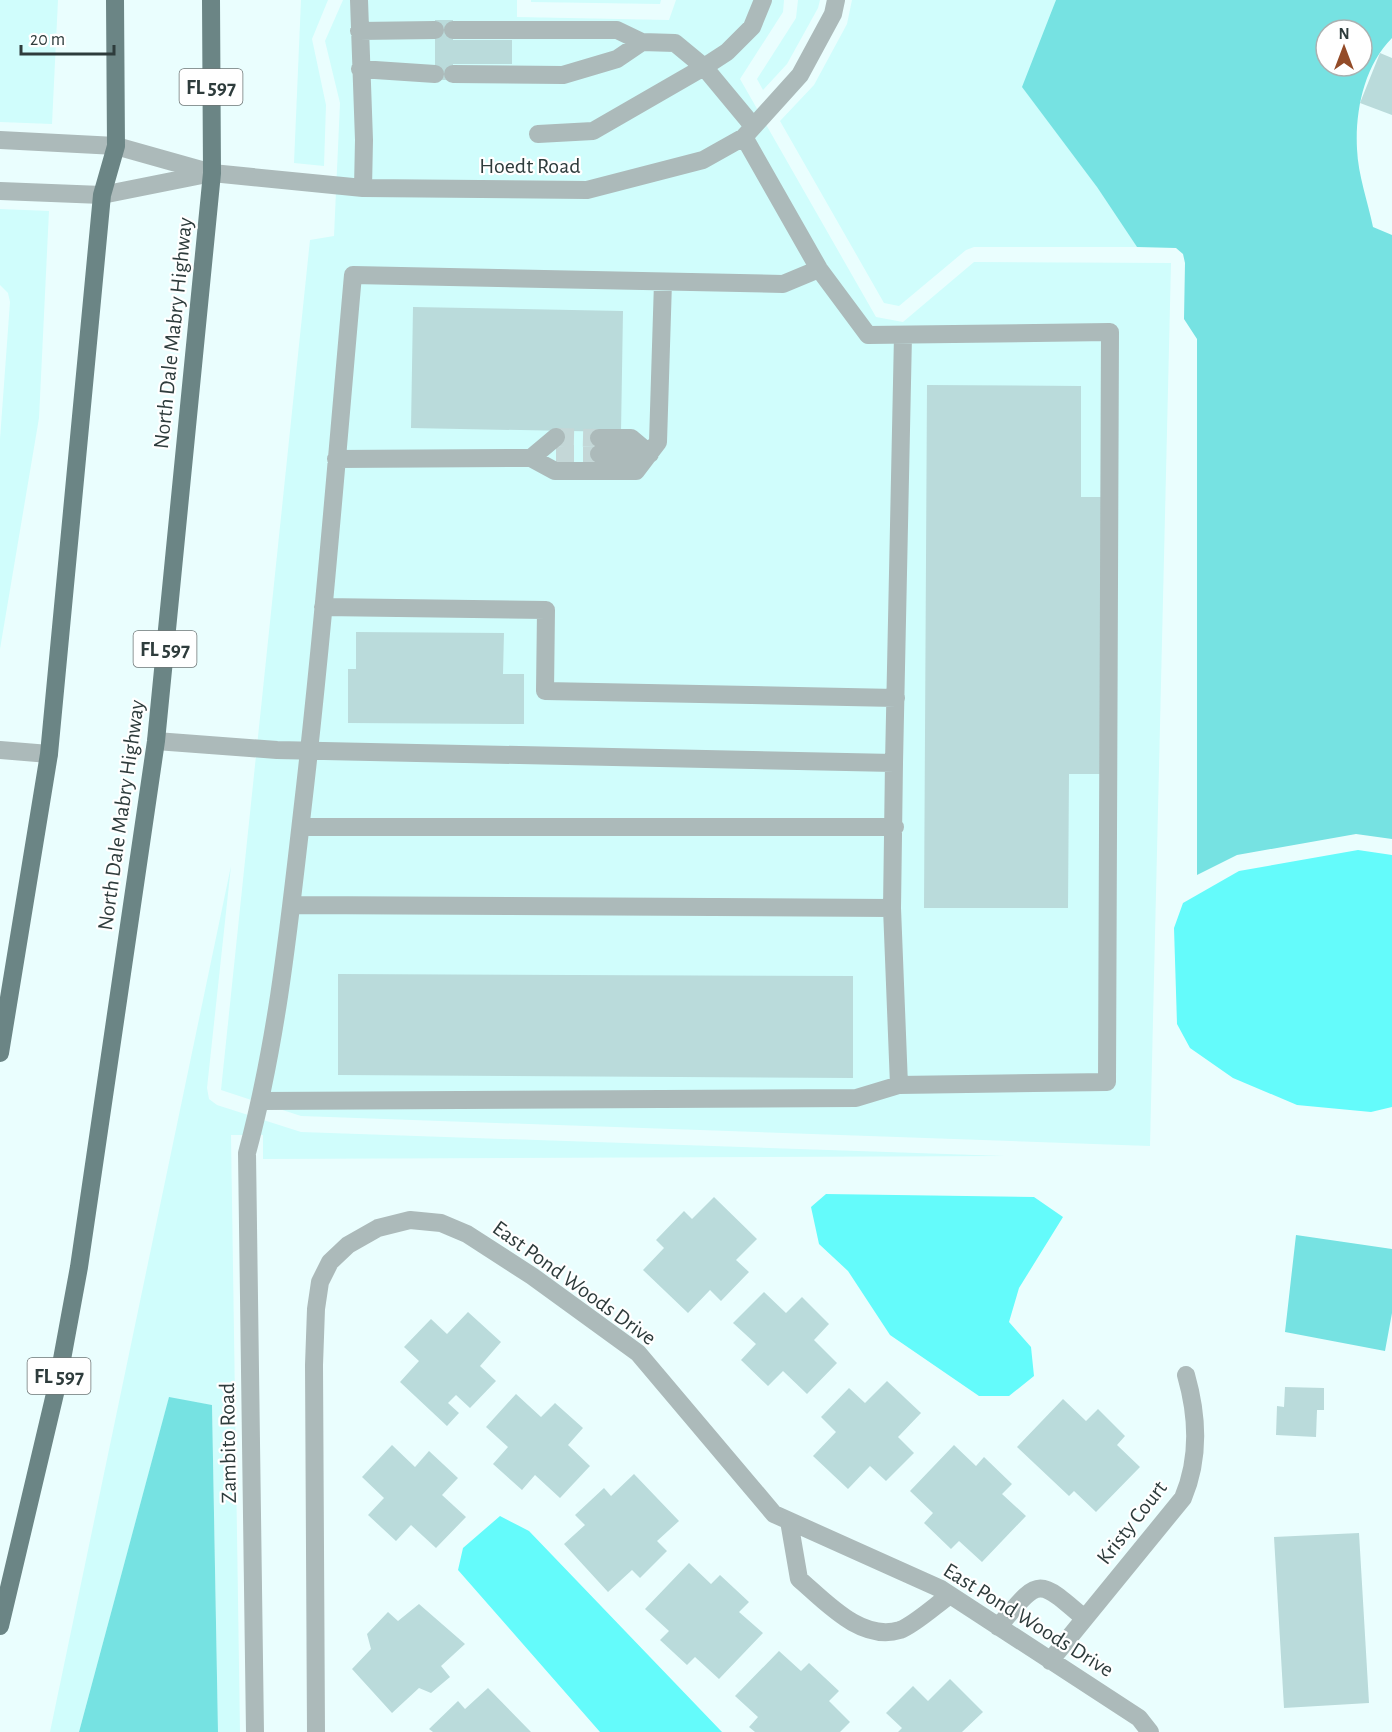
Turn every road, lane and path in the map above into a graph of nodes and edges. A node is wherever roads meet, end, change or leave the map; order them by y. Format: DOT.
graph roads {
  1 [pos="116,0"];
  2 [pos="211,0"];
  3 [pos="360,0"];
  4 [pos="763,0"];
  5 [pos="836,0"];
  6 [pos="435,30"];
  7 [pos="453,30"];
  8 [pos="360,31"];
  9 [pos="642,42"];
  10 [pos="704,67"];
  11 [pos="360,69"];
  12 [pos="749,131"];
  13 [pos="538,134"];
  14 [pos="0,140"];
  15 [pos="116,146"];
  16 [pos="212,173"];
  17 [pos="363,188"];
  18 [pos="0,190"];
  19 [pos="102,195"];
  20 [pos="819,269"];
  21 [pos="663,282"];
  22 [pos="903,335"];
  23 [pos="556,446"];
  24 [pos="598,446"];
  25 [pos="650,454"];
  26 [pos="531,458"];
  27 [pos="336,459"];
  28 [pos="323,608"];
  29 [pos="896,698"];
  30 [pos="156,741"];
  31 [pos="0,750"];
  32 [pos="309,750"];
  33 [pos="49,754"];
  34 [pos="894,763"];
  35 [pos="301,827"];
  36 [pos="895,827"];
  37 [pos="292,905"];
  38 [pos="892,908"];
  39 [pos="0,1053"];
  40 [pos="899,1085"];
  41 [pos="261,1101"];
  42 [pos="1186,1375"];
  43 [pos="789,1521"];
  44 [pos="950,1595"];
  45 [pos="1084,1618"];
  46 [pos="0,1626"];
  47 [pos="998,1626"];
  48 [pos="1050,1661"];
  49 [pos="255,1732"];
  50 [pos="316,1732"];
  51 [pos="1150,1732"];
  1 -- 15 [label="main road"];
  2 -- 16 [label="main road, North Dale Mabry Highway / FL 597"];
  3 -- 8 [label="street"];
  4 -- 10 [label="street"];
  5 -- 12 [label="street, Hoedt Road"];
  6 -- 8 [label="street"];
  7 -- 9 [label="street"];
  8 -- 11 [label="street"];
  9 -- 10 [label="street"];
  9 -- 11 [label="street"];
  10 -- 12 [label="street"];
  10 -- 13 [label="street"];
  11 -- 17 [label="street"];
  12 -- 17 [label="street, Hoedt Road"];
  12 -- 20 [label="street"];
  14 -- 15 [label="street"];
  15 -- 16 [label="street"];
  15 -- 19 [label="main road"];
  16 -- 17 [label="street, Hoedt Road"];
  16 -- 19 [label="street"];
  16 -- 30 [label="main road, North Dale Mabry Highway / FL 597"];
  18 -- 19 [label="street"];
  19 -- 33 [label="main road"];
  20 -- 21 [label="street"];
  20 -- 22 [label="street"];
  21 -- 25 [label="street"];
  21 -- 27 [label="street, Zambito Road"];
  22 -- 29 [label="street"];
  22 -- 40 [label="street"];
  23 -- 26 [label="street"];
  24 -- 25 [label="street"];
  25 -- 26 [label="street"];
  26 -- 27 [label="street"];
  27 -- 28 [label="street, Zambito Road"];
  28 -- 29 [label="street"];
  28 -- 32 [label="street, Zambito Road"];
  29 -- 34 [label="street"];
  30 -- 32 [label="street"];
  30 -- 46 [label="main road, North Dale Mabry Highway / FL 597"];
  31 -- 33 [label="street"];
  32 -- 34 [label="street"];
  32 -- 35 [label="street, Zambito Road"];
  33 -- 39 [label="main road"];
  34 -- 36 [label="street"];
  35 -- 36 [label="street"];
  35 -- 37 [label="street, Zambito Road"];
  36 -- 38 [label="street"];
  37 -- 38 [label="street"];
  37 -- 41 [label="street, Zambito Road"];
  38 -- 40 [label="street"];
  40 -- 41 [label="street"];
  41 -- 49 [label="street, Zambito Road"];
  42 -- 45 [label="street, Kristy Court"];
  43 -- 44 [label="street, East Pond Woods Drive"];
  43 -- 44 [label="street"];
  43 -- 50 [label="street, East Pond Woods Drive"];
  44 -- 47 [label="street, East Pond Woods Drive"];
  45 -- 47 [label="street"];
  45 -- 48 [label="street, Kristy Court"];
  47 -- 48 [label="street, East Pond Woods Drive"];
  48 -- 51 [label="street, East Pond Woods Drive"];
}
